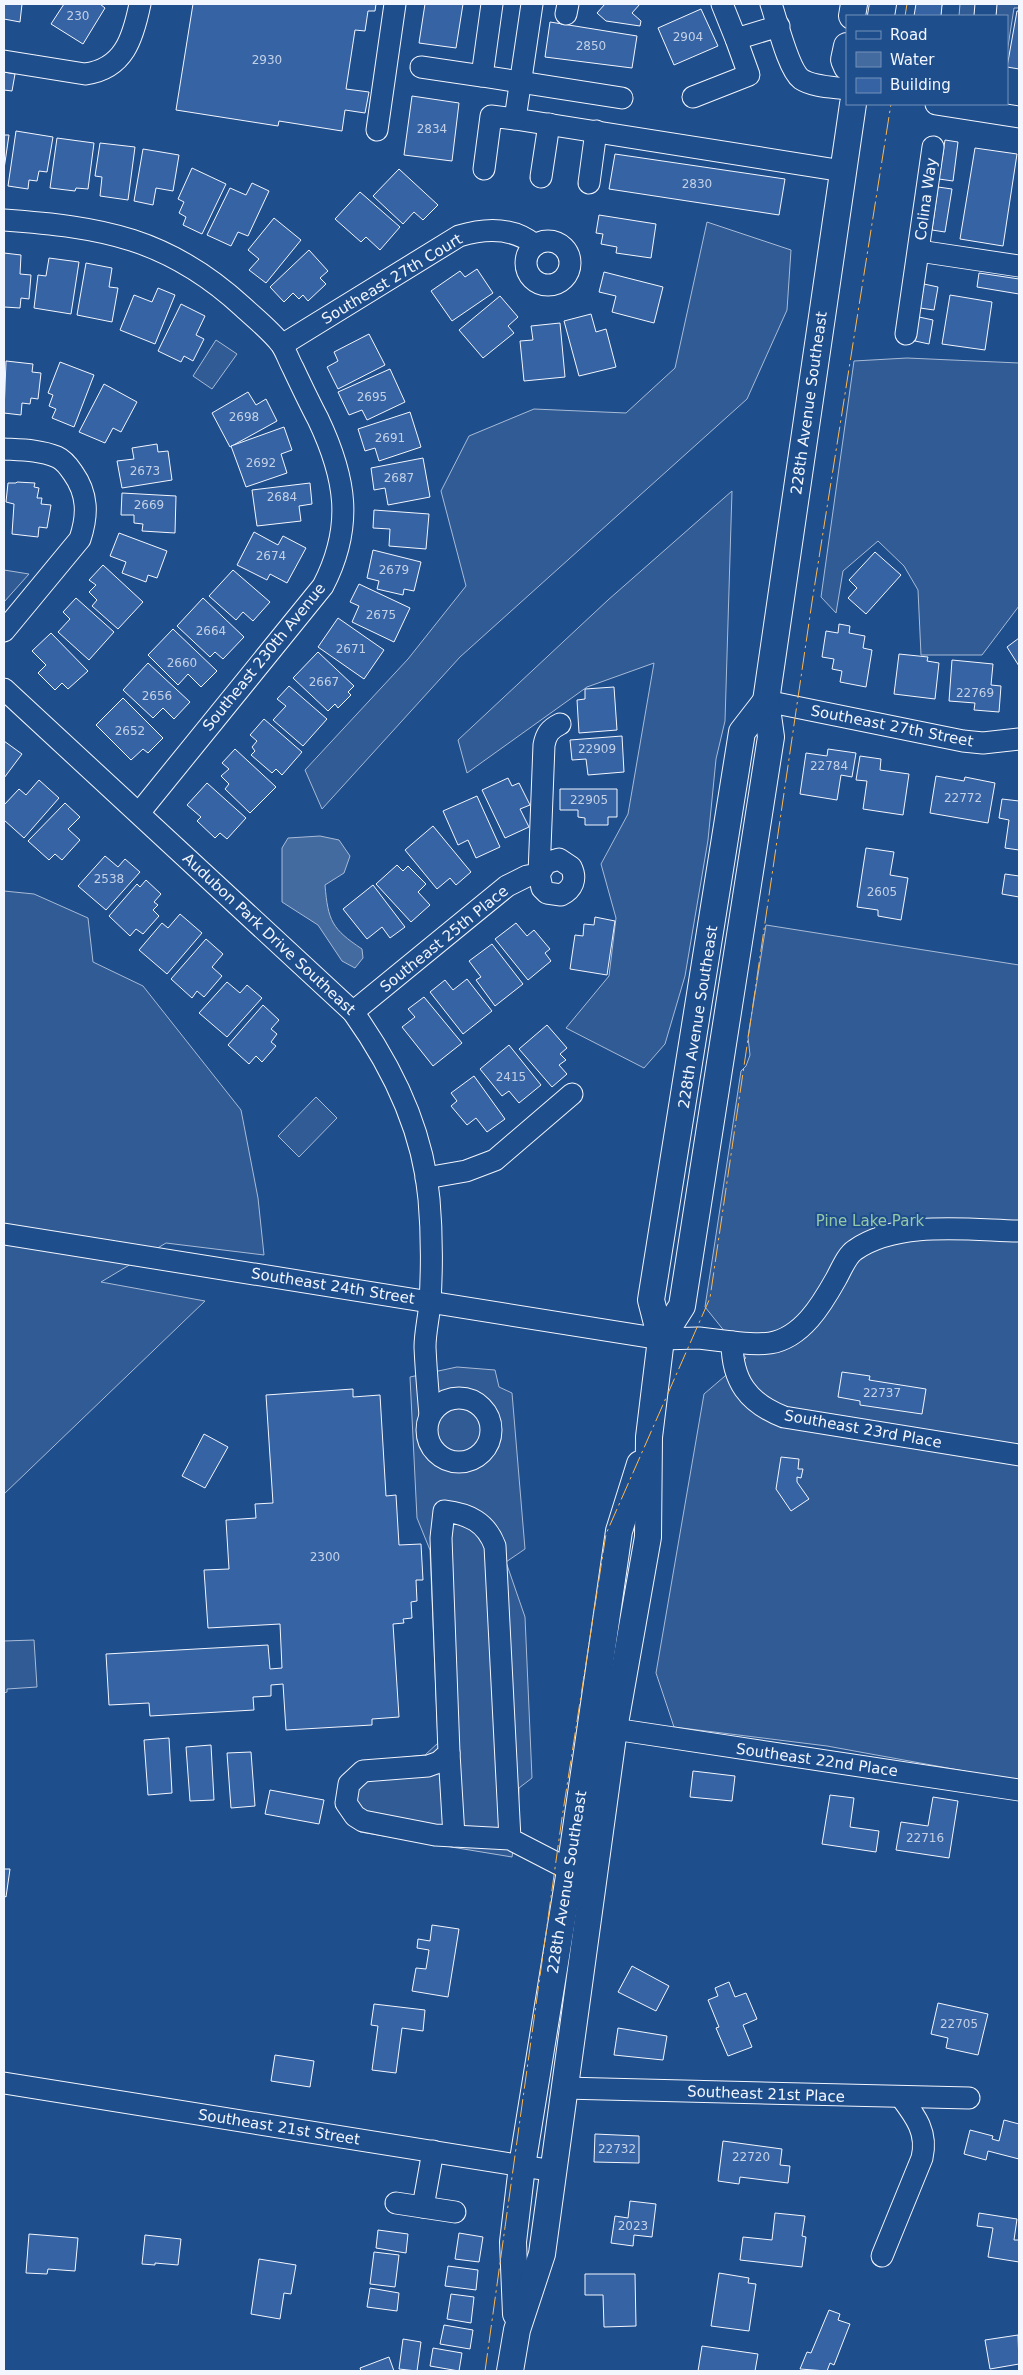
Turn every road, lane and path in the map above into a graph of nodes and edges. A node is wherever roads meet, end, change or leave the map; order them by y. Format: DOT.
graph roads {
  1 [pos="140,4"];
  2 [pos="395,4"];
  3 [pos="492,4"];
  4 [pos="532,4"];
  5 [pos="722,4"];
  6 [pos="771,4"];
  7 [pos="779,26"];
  8 [pos="736,39"];
  9 [pos="846,51"];
  10 [pos="4,61"];
  11 [pos="846,65"];
  12 [pos="421,67"];
  13 [pos="482,76"];
  14 [pos="521,82"];
  15 [pos="846,89"];
  16 [pos="693,97"];
  17 [pos="622,98"];
  18 [pos="853,105"];
  19 [pos="948,105"];
  20 [pos="972,107"];
  21 [pos="1019,117"];
  22 [pos="516,119"];
  23 [pos="549,124"];
  24 [pos="376,130"];
  25 [pos="596,131"];
  26 [pos="933,146"];
  27 [pos="484,168"];
  28 [pos="843,171"];
  29 [pos="541,177"];
  30 [pos="589,183"];
  31 [pos="4,220"];
  32 [pos="535,245"];
  33 [pos="919,251"];
  34 [pos="1019,266"];
  35 [pos="906,334"];
  36 [pos="282,345"];
  37 [pos="4,448"];
  38 [pos="4,631"];
  39 [pos="4,689"];
  40 [pos="766,701"];
  41 [pos="560,724"];
  42 [pos="1019,739"];
  43 [pos="139,813"];
  44 [pos="714,914"];
  45 [pos="742,920"];
  46 [pos="353,1012"];
  47 [pos="572,1094"];
  48 [pos="426,1178"];
  49 [pos="1019,1231"];
  50 [pos="4,1234"];
  51 [pos="430,1301"];
  52 [pos="661,1339"];
  53 [pos="732,1342"];
  54 [pos="430,1415"];
  55 [pos="649,1437"];
  56 [pos="1019,1455"];
  57 [pos="614,1730"];
  58 [pos="449,1752"];
  59 [pos="1019,1790"];
  60 [pos="454,1836"];
  61 [pos="510,1839"];
  62 [pos="570,1870"];
  63 [pos="578,1983"];
  64 [pos="4,2083"];
  65 [pos="564,2088"];
  66 [pos="901,2097"];
  67 [pos="969,2098"];
  68 [pos="433,2151"];
  69 [pos="522,2166"];
  70 [pos="554,2171"];
  71 [pos="396,2203"];
  72 [pos="423,2207"];
  73 [pos="455,2212"];
  74 [pos="882,2256"];
  75 [pos="517,2330"];
  76 [pos="510,2371"];
  1 -- 10 [label="street"];
  2 -- 24 [label="street"];
  3 -- 13 [label="street"];
  4 -- 14 [label="street"];
  5 -- 8 [label="street"];
  6 -- 7 [label="street"];
  7 -- 8 [label="street"];
  7 -- 15 [label="street"];
  8 -- 16 [label="street"];
  9 -- 11 [label="main road"];
  12 -- 13 [label="street"];
  13 -- 14 [label="street"];
  14 -- 17 [label="street"];
  14 -- 22 [label="street"];
  18 -- 28 [label="main road, 228th Avenue Southeast"];
  19 -- 20 [label="street"];
  20 -- 21 [label="street"];
  22 -- 23 [label="street"];
  22 -- 27 [label="street"];
  23 -- 25 [label="street"];
  23 -- 29 [label="street"];
  25 -- 28 [label="street"];
  25 -- 30 [label="street"];
  26 -- 33 [label="street, Colina Way"];
  28 -- 40 [label="main road, 228th Avenue Southeast"];
  31 -- 36 [label="street"];
  32 -- 36 [label="street, Southeast 27th Court"];
  33 -- 34 [label="street, Colina Way"];
  33 -- 35 [label="street, Colina Way"];
  36 -- 43 [label="street, Southeast 230th Avenue"];
  37 -- 38 [label="street"];
  39 -- 43 [label="street, Audubon Park Drive Southeast"];
  40 -- 42 [label="street, Southeast 27th Street"];
  40 -- 44 [label="main road, 228th Avenue Southeast"];
  40 -- 45 [label="main road, 228th Avenue Southeast"];
  41 -- 46 [label="street, Southeast 25th Place"];
  43 -- 46 [label="street, Audubon Park Drive Southeast"];
  44 -- 45 [label="main road"];
  44 -- 52 [label="main road, 228th Avenue Southeast"];
  45 -- 52 [label="main road, 228th Avenue Southeast"];
  46 -- 48 [label="street, Audubon Park Drive Southeast"];
  47 -- 48 [label="street"];
  48 -- 51 [label="street, Audubon Park Drive Southeast"];
  49 -- 53 [label="street"];
  50 -- 51 [label="street, Southeast 24th Street"];
  51 -- 52 [label="street, Southeast 24th Street"];
  51 -- 54 [label="street, Audubon Park Drive Southeast"];
  52 -- 53 [label="street"];
  52 -- 55 [label="main road, 228th Avenue Southeast"];
  53 -- 56 [label="street, Southeast 23rd Place"];
  55 -- 57 [label="main road, 228th Avenue Southeast"];
  55 -- 62 [label="main road, 228th Avenue Southeast"];
  57 -- 59 [label="street, Southeast 22nd Place"];
  57 -- 63 [label="main road, 228th Avenue Southeast"];
  58 -- 60 [label="street"];
  58 -- 60 [label="street"];
  58 -- 61 [label="street"];
  60 -- 61 [label="street"];
  61 -- 62 [label="street"];
  62 -- 63 [label="main road"];
  62 -- 69 [label="main road, 228th Avenue Southeast"];
  63 -- 65 [label="main road, 228th Avenue Southeast"];
  64 -- 68 [label="street, Southeast 21st Street"];
  65 -- 66 [label="street, Southeast 21st Place"];
  65 -- 70 [label="main road, 228th Avenue Southeast"];
  66 -- 67 [label="street, Southeast 21st Place"];
  66 -- 74 [label="street"];
  68 -- 69 [label="street, Southeast 21st Street"];
  68 -- 72 [label="street"];
  69 -- 70 [label="street, Southeast 21st Street"];
  69 -- 75 [label="main road, 228th Avenue Southeast"];
  70 -- 75 [label="main road, 228th Avenue Southeast"];
  71 -- 72 [label="street"];
  72 -- 73 [label="street"];
  75 -- 76 [label="main road, 228th Avenue Southeast"];
}
